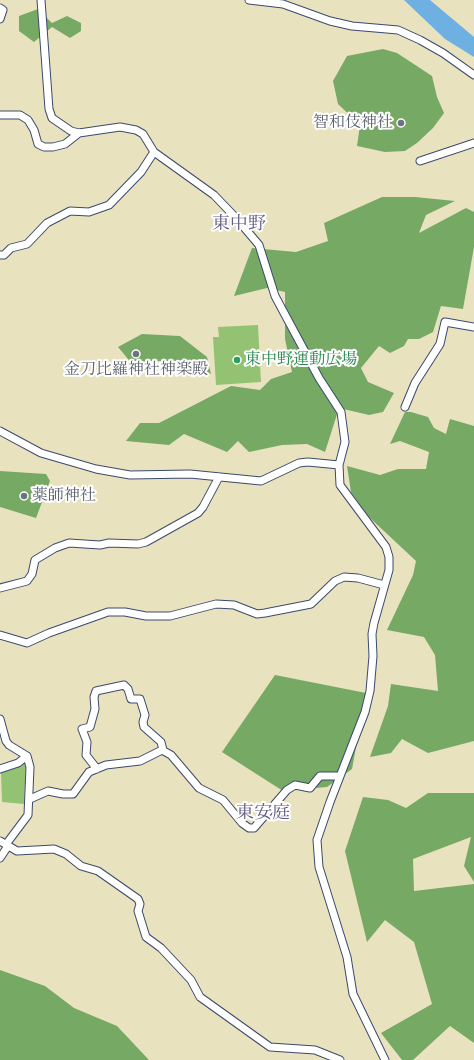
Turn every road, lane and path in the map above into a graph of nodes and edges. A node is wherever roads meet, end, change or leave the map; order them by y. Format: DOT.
graph roads {
  1 [pos="41,0"];
  2 [pos="249,0"];
  3 [pos="0,8"];
  4 [pos="0,19"];
  5 [pos="474,75"];
  6 [pos="0,115"];
  7 [pos="79,133"];
  8 [pos="474,143"];
  9 [pos="154,152"];
  10 [pos="420,161"];
  11 [pos="0,255"];
  12 [pos="474,327"];
  13 [pos="405,408"];
  14 [pos="0,431"];
  15 [pos="339,465"];
  16 [pos="218,477"];
  17 [pos="384,585"];
  18 [pos="0,588"];
  19 [pos="0,635"];
  20 [pos="0,719"];
  21 [pos="163,750"];
  22 [pos="27,756"];
  23 [pos="0,769"];
  24 [pos="97,769"];
  25 [pos="340,776"];
  26 [pos="30,799"];
  27 [pos="5,843"];
  28 [pos="0,858"];
  29 [pos="340,1060"];
  30 [pos="385,1060"];
  1 -- 7 [label="street"];
  2 -- 5 [label="street"];
  3 -- 4 [label="street"];
  6 -- 7 [label="street"];
  7 -- 9 [label="street"];
  8 -- 10 [label="street"];
  9 -- 11 [label="street"];
  9 -- 15 [label="street"];
  12 -- 13 [label="street"];
  14 -- 16 [label="street"];
  15 -- 16 [label="street"];
  15 -- 17 [label="street"];
  16 -- 18 [label="street"];
  17 -- 19 [label="street"];
  17 -- 25 [label="street"];
  20 -- 22 [label="street"];
  21 -- 24 [label="street"];
  21 -- 24 [label="street"];
  21 -- 25 [label="street"];
  22 -- 23 [label="street"];
  22 -- 26 [label="street"];
  24 -- 26 [label="street"];
  25 -- 30 [label="street"];
  26 -- 27 [label="street"];
  27 -- 28 [label="street"];
  27 -- 29 [label="street"];
}
